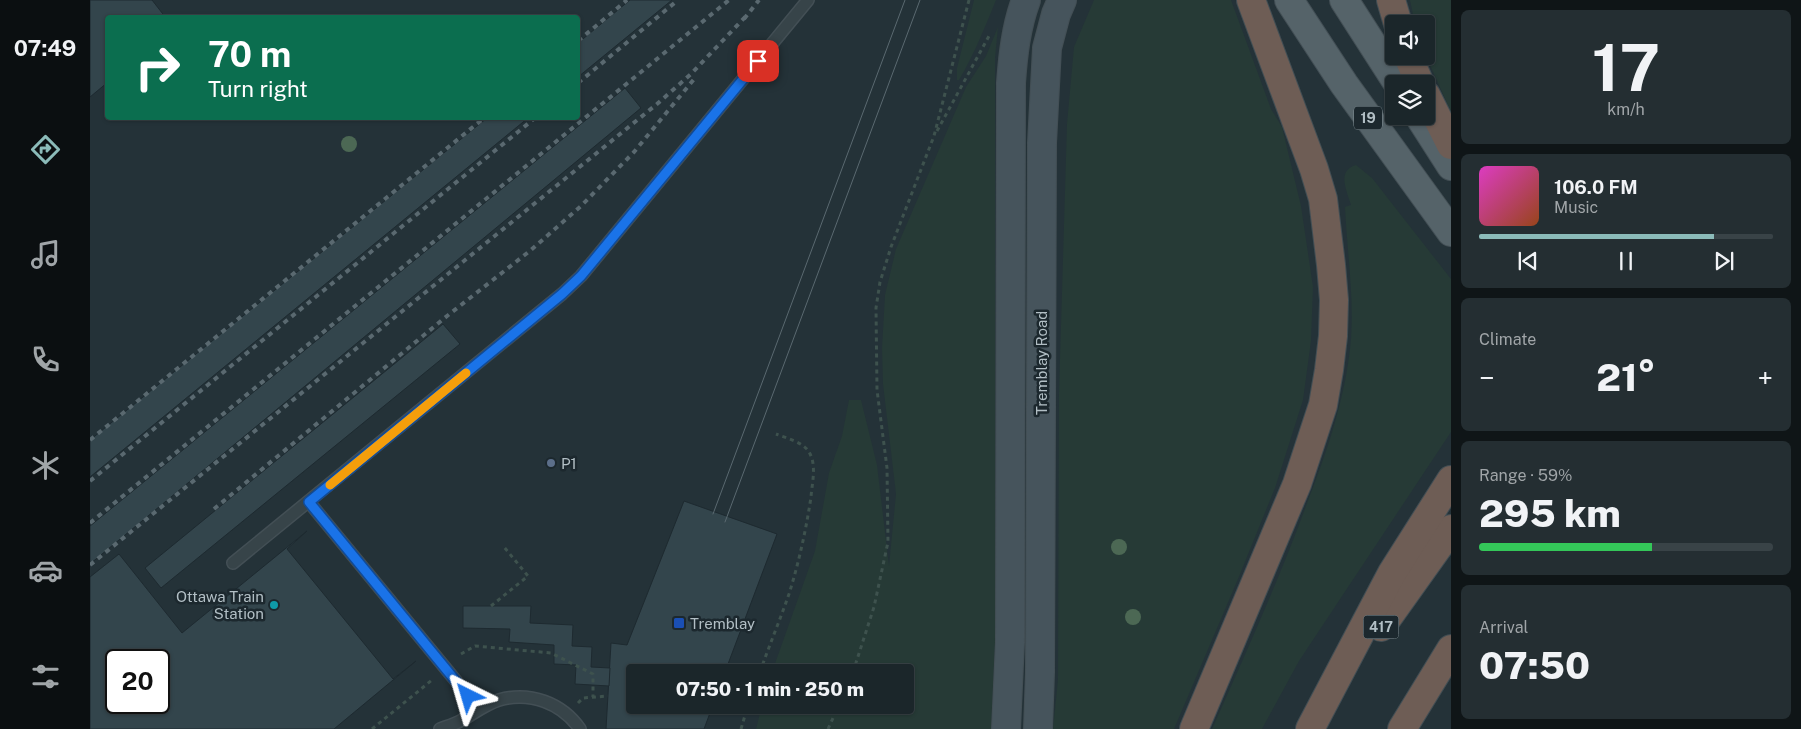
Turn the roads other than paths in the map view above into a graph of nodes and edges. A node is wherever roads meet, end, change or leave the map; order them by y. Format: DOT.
graph roads {
  1 [pos="808,0"];
  2 [pos="1026,0"];
  3 [pos="1062,0"];
  4 [pos="1251,0"];
  5 [pos="1289,0"];
  6 [pos="1344,0"];
  7 [pos="1391,0"];
  8 [pos="1395,15"];
  9 [pos="1392,75"];
  10 [pos="1435,113"];
  11 [pos="1425,125"];
  12 [pos="1451,145"];
  13 [pos="1451,166"];
  14 [pos="1451,232"];
  15 [pos="1451,480"];
  16 [pos="309,502"];
  17 [pos="1451,529"];
  18 [pos="233,563"];
  19 [pos="1451,649"];
  20 [pos="479,710"];
  21 [pos="573,721"];
  22 [pos="456,725"];
  23 [pos="440,729"];
  24 [pos="1006,729"];
  25 [pos="1038,729"];
  26 [pos="1194,729"];
  27 [pos="1310,729"];
  28 [pos="1315,729"];
  29 [pos="1402,729"];
  1 -- 16 [label="lane"];
  2 -- 24 [label="street, Tremblay Road"];
  3 -- 25 [label="street, Tremblay Road"];
  4 -- 26 [label="highway"];
  5 -- 14 [label="main road, 19"];
  6 -- 9 [label="main road"];
  7 -- 8 [label="highway"];
  10 -- 12 [label="highway"];
  11 -- 13 [label="main road"];
  15 -- 27 [label="highway"];
  16 -- 18 [label="lane"];
  16 -- 20 [label="lane"];
  17 -- 28 [label="highway, 417"];
  19 -- 29 [label="highway"];
  20 -- 21 [label="lane"];
  20 -- 22 [label="lane"];
  22 -- 23 [label="lane"];
}
